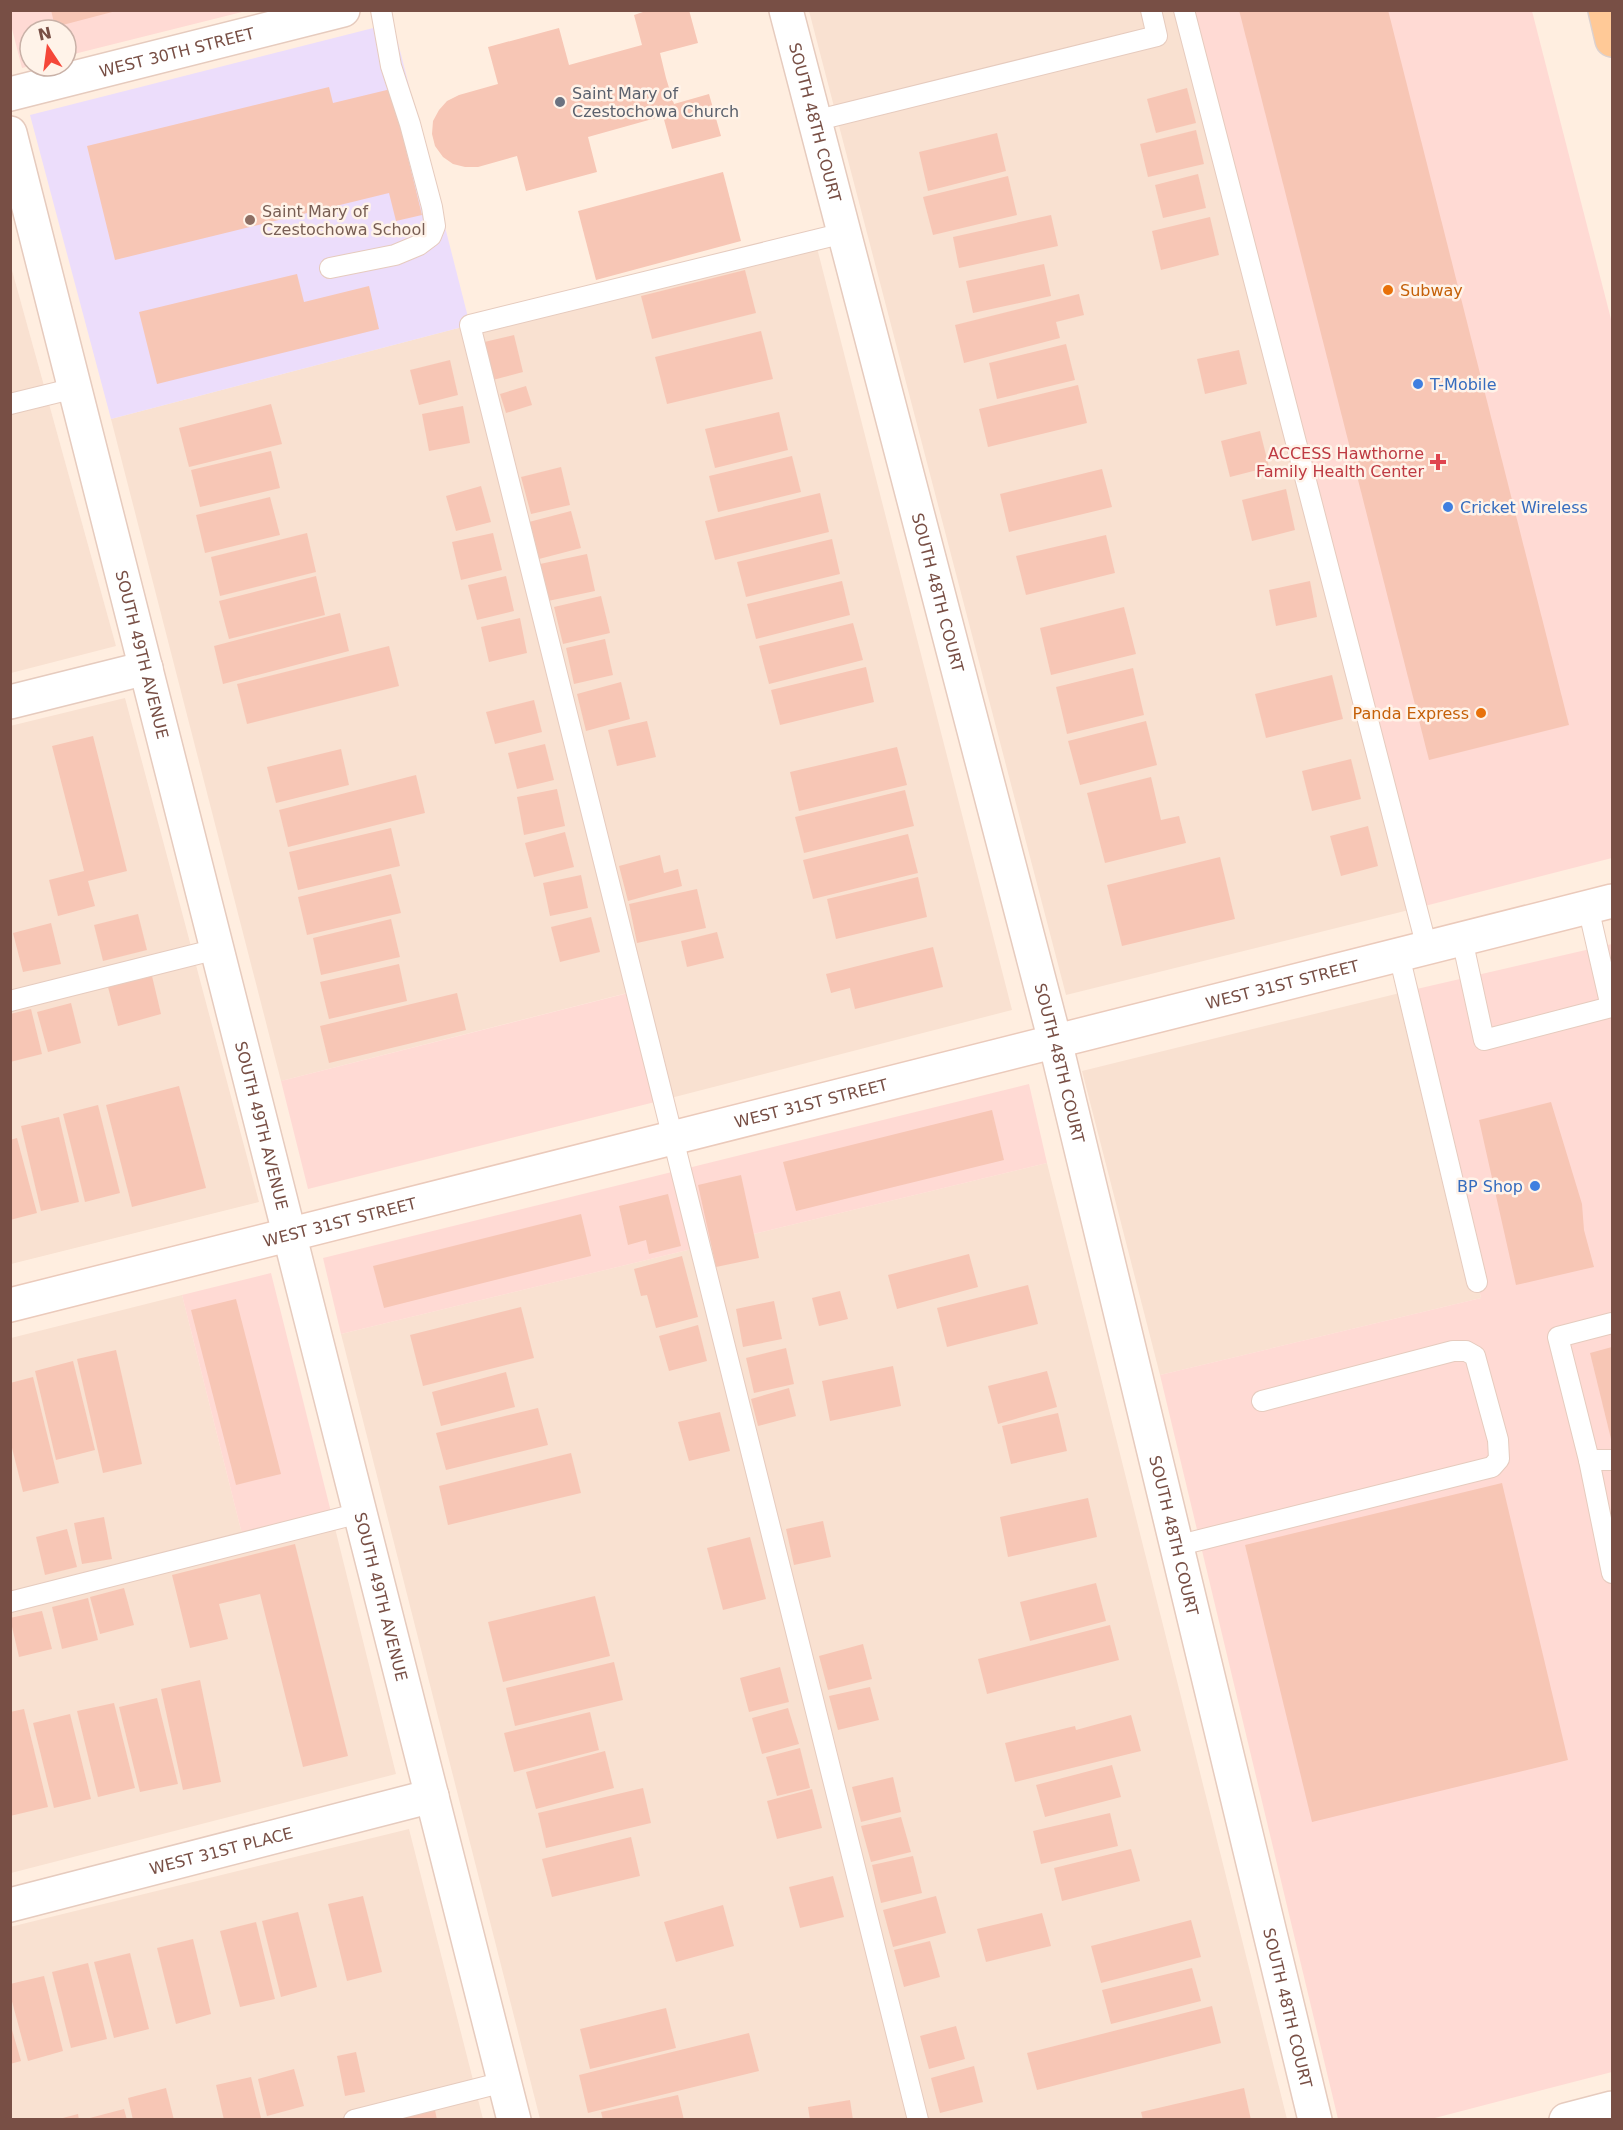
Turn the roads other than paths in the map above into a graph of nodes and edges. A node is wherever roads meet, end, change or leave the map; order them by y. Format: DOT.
graph roads {
  1 [pos="381,10"];
  2 [pos="1151,10"];
  3 [pos="1184,10"];
  4 [pos="1605,10"];
  5 [pos="337,11"];
  6 [pos="792,12"];
  7 [pos="1612,40"];
  8 [pos="10,94"];
  9 [pos="814,121"];
  10 [pos="10,133"];
  11 [pos="844,233"];
  12 [pos="330,268"];
  13 [pos="75,388"];
  14 [pos="10,404"];
  15 [pos="146,668"];
  16 [pos="10,702"];
  17 [pos="1600,904"];
  18 [pos="1462,939"];
  19 [pos="217,949"];
  20 [pos="1413,951"];
  21 [pos="10,1001"];
  22 [pos="1612,1009"];
  23 [pos="1054,1041"];
  24 [pos="673,1138"];
  25 [pos="290,1235"];
  26 [pos="1477,1282"];
  27 [pos="10,1305"];
  28 [pos="1612,1323"];
  29 [pos="1262,1401"];
  30 [pos="1612,1460"];
  31 [pos="1589,1461"];
  32 [pos="360,1513"];
  33 [pos="1176,1546"];
  34 [pos="1612,1573"];
  35 [pos="10,1602"];
  36 [pos="432,1796"];
  37 [pos="10,1905"];
  38 [pos="504,2082"];
  39 [pos="1612,2108"];
  40 [pos="354,2120"];
  41 [pos="514,2120"];
  42 [pos="918,2120"];
  43 [pos="1315,2120"];
  44 [pos="1566,2120"];
  1 -- 12 [label="lane"];
  2 -- 9 [label="lane"];
  3 -- 20 [label="lane"];
  4 -- 7 [label="main road"];
  5 -- 8 [label="street, WEST 30TH STREET"];
  6 -- 9 [label="street, SOUTH 48TH COURT"];
  9 -- 11 [label="street, SOUTH 48TH COURT"];
  10 -- 13 [label="street, SOUTH 49TH AVENUE"];
  11 -- 23 [label="street, SOUTH 48TH COURT"];
  11 -- 24 [label="lane"];
  13 -- 14 [label="lane"];
  13 -- 15 [label="street, SOUTH 49TH AVENUE"];
  15 -- 16 [label="street"];
  15 -- 19 [label="street, SOUTH 49TH AVENUE"];
  17 -- 18 [label="street, WEST 31ST STREET"];
  17 -- 22 [label="lane"];
  18 -- 20 [label="street, WEST 31ST STREET"];
  18 -- 22 [label="lane"];
  19 -- 21 [label="lane"];
  19 -- 25 [label="street, SOUTH 49TH AVENUE"];
  20 -- 23 [label="street, WEST 31ST STREET"];
  20 -- 26 [label="lane"];
  23 -- 24 [label="street, WEST 31ST STREET"];
  23 -- 33 [label="street, SOUTH 48TH COURT"];
  24 -- 25 [label="street, WEST 31ST STREET"];
  24 -- 42 [label="lane"];
  25 -- 27 [label="street, WEST 31ST STREET"];
  25 -- 32 [label="street, SOUTH 49TH AVENUE"];
  28 -- 31 [label="lane"];
  29 -- 33 [label="lane"];
  30 -- 31 [label="lane"];
  31 -- 34 [label="lane"];
  32 -- 35 [label="lane"];
  32 -- 36 [label="street, SOUTH 49TH AVENUE"];
  33 -- 43 [label="street, SOUTH 48TH COURT"];
  36 -- 37 [label="street, WEST 31ST PLACE"];
  36 -- 38 [label="street, SOUTH 49TH AVENUE"];
  38 -- 40 [label="lane"];
  38 -- 41 [label="street, SOUTH 49TH AVENUE"];
  39 -- 44 [label="street"];
}
